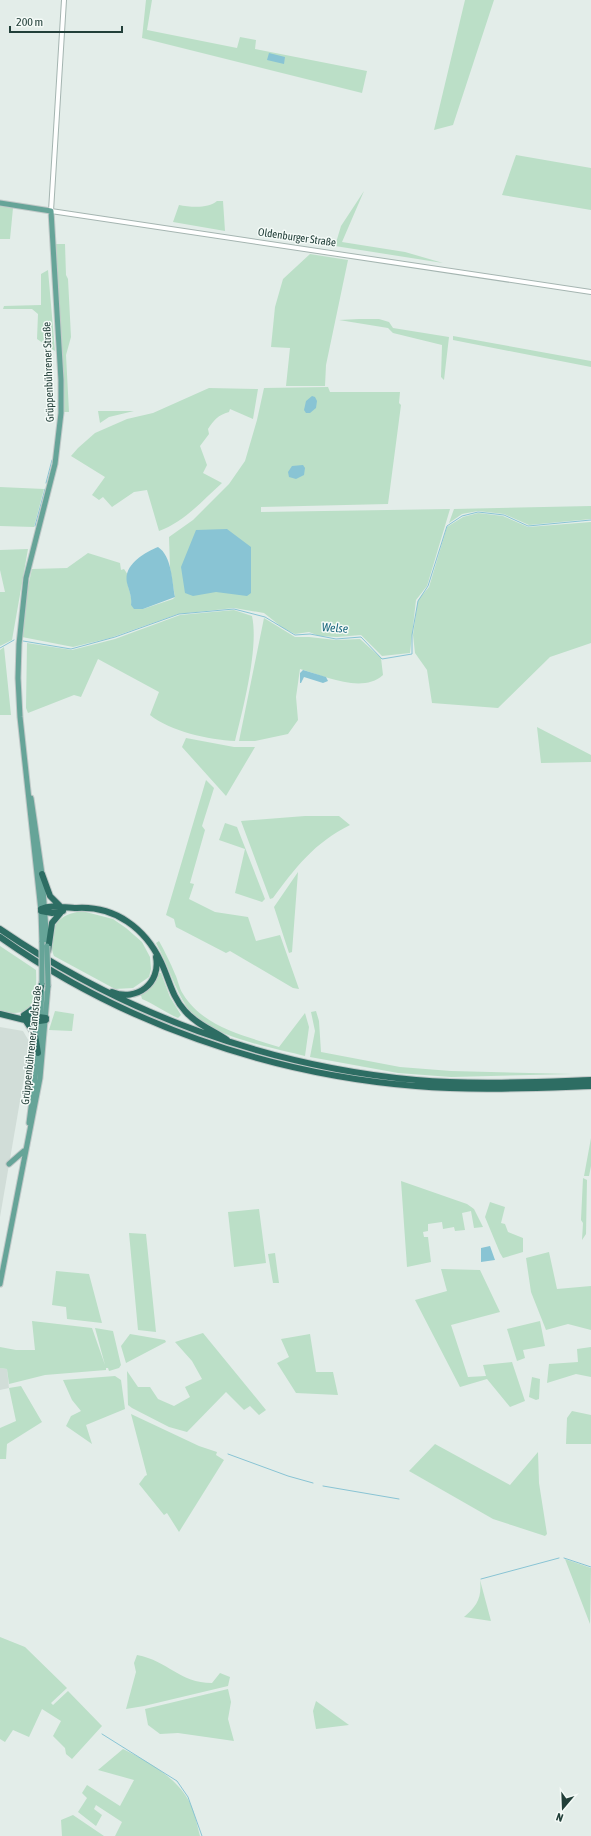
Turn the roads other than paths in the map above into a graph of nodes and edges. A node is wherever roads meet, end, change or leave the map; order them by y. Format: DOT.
graph roads {
  1 [pos="64,0"];
  2 [pos="0,203"];
  3 [pos="51,210"];
  4 [pos="591,292"];
  5 [pos="28,787"];
  6 [pos="42,874"];
  7 [pos="41,893"];
  8 [pos="61,909"];
  9 [pos="43,910"];
  10 [pos="0,928"];
  11 [pos="0,937"];
  12 [pos="0,941"];
  13 [pos="14,947"];
  14 [pos="48,948"];
  15 [pos="155,951"];
  16 [pos="86,982"];
  17 [pos="45,984"];
  18 [pos="0,1014"];
  19 [pos="25,1018"];
  20 [pos="43,1019"];
  21 [pos="232,1044"];
  22 [pos="38,1053"];
  23 [pos="591,1080"];
  24 [pos="591,1086"];
  25 [pos="29,1126"];
  26 [pos="24,1151"];
  27 [pos="9,1164"];
  28 [pos="0,1284"];
  1 -- 3 [label="street, Grüppenbührener Straße"];
  2 -- 3 [label="main road, Oldenburger Straße"];
  3 -- 4 [label="street, Oldenburger Straße"];
  3 -- 5 [label="main road, Grüppenbührener Straße"];
  5 -- 6 [label="main road, Grüppenbührener Straße"];
  5 -- 7 [label="main road, Grüppenbührener Straße"];
  6 -- 7 [label="main road, Grüppenbührener Straße"];
  6 -- 8 [label="highway"];
  7 -- 9 [label="main road, Grüppenbührener Landstraße"];
  8 -- 9 [label="highway"];
  8 -- 14 [label="highway"];
  8 -- 15 [label="highway"];
  9 -- 14 [label="main road, Grüppenbührener Landstraße"];
  9 -- 17 [label="main road, Grüppenbührener Landstraße, bridge"];
  10 -- 16 [label="highway"];
  11 -- 13 [label="highway"];
  12 -- 13 [label="highway"];
  13 -- 24 [label="highway"];
  14 -- 17 [label="main road, Grüppenbührener Landstraße, bridge"];
  15 -- 16 [label="highway"];
  15 -- 21 [label="highway"];
  16 -- 21 [label="highway"];
  17 -- 19 [label="highway"];
  17 -- 20 [label="main road, Grüppenbührener Landstraße"];
  18 -- 19 [label="highway"];
  19 -- 20 [label="highway"];
  19 -- 22 [label="highway"];
  20 -- 22 [label="main road, Grüppenbührener Landstraße"];
  20 -- 25 [label="main road, Grüppenbührener Landstraße"];
  21 -- 23 [label="highway"];
  22 -- 25 [label="main road, Grüppenbührener Landstraße"];
  25 -- 26 [label="main road, Grüppenbührener Landstraße"];
  26 -- 27 [label="main road"];
  26 -- 28 [label="main road, Grüppenbührener Landstraße"];
}
